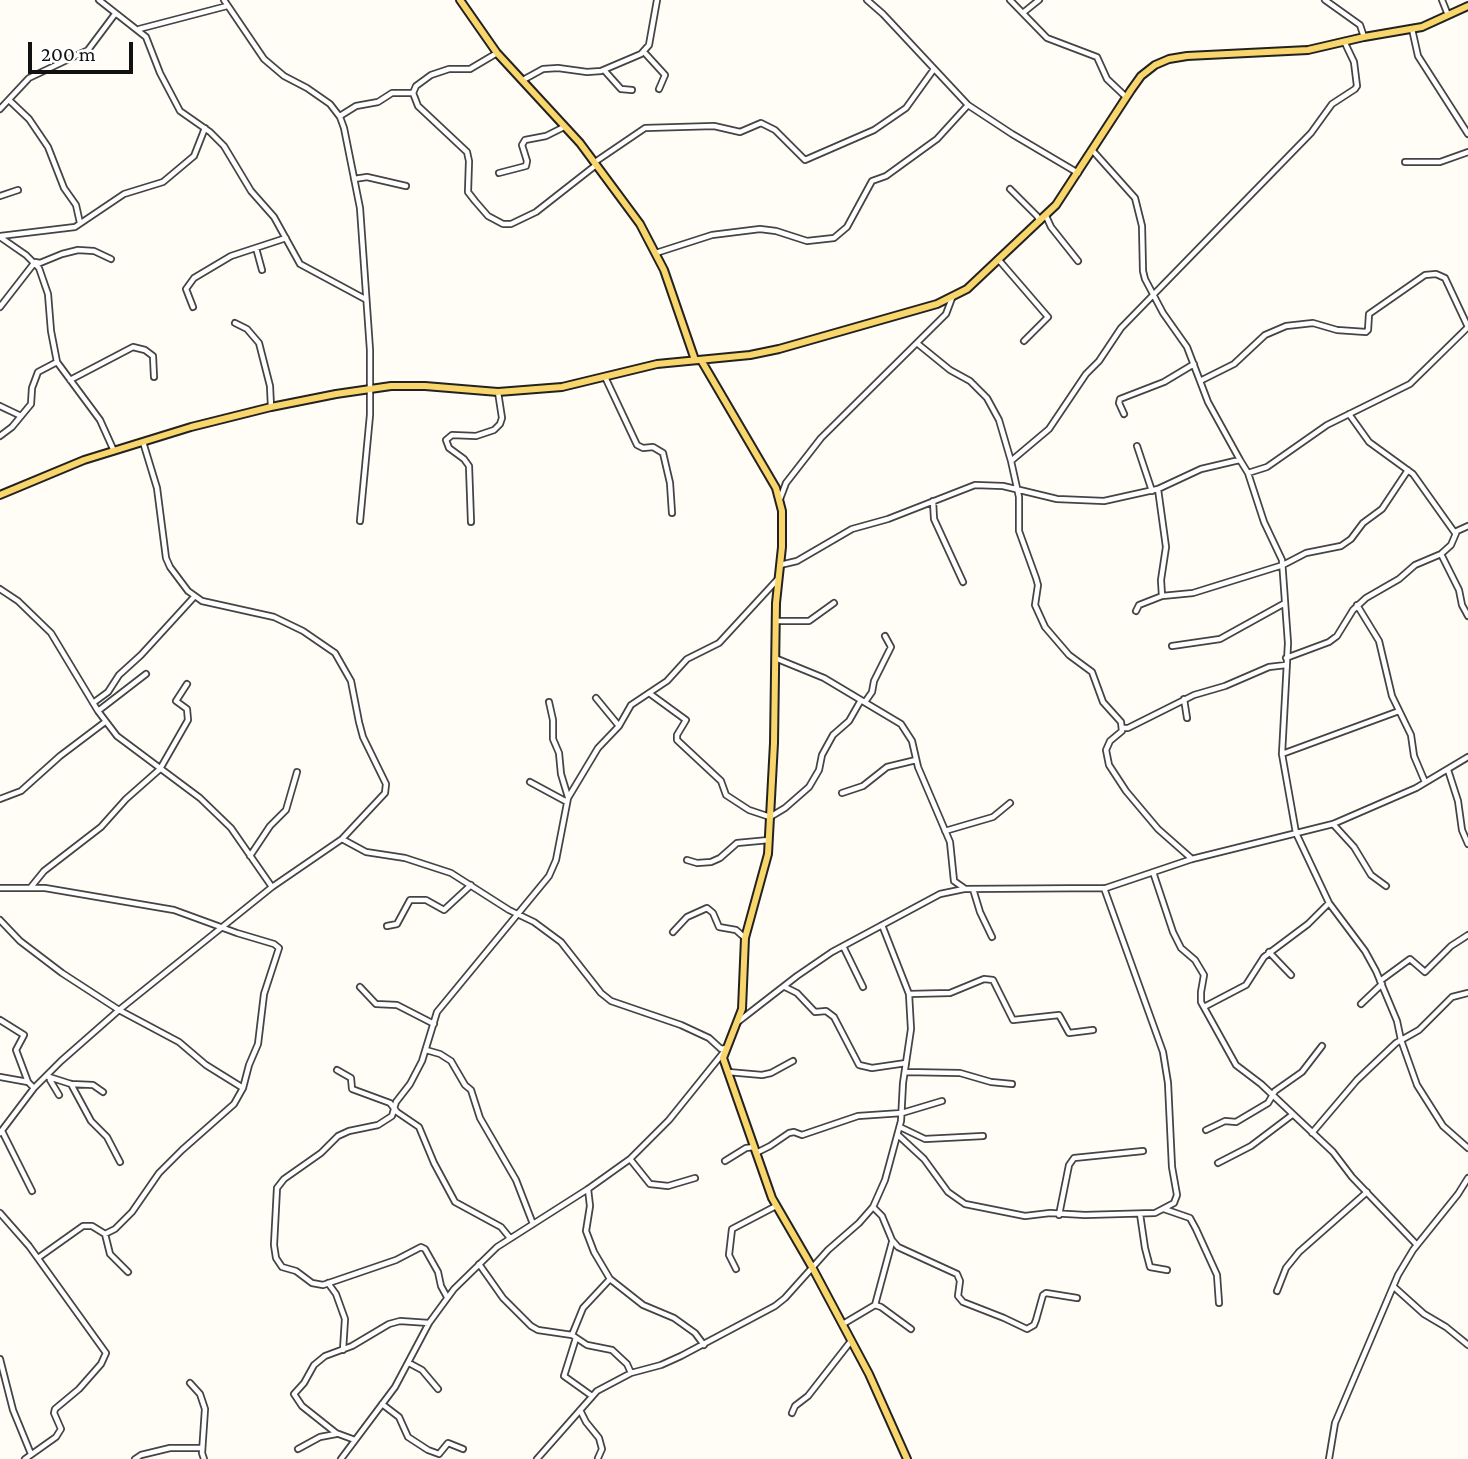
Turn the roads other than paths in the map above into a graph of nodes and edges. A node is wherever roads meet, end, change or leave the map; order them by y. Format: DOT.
graph roads {
  1 [pos="99,0"];
  2 [pos="113,0"];
  3 [pos="224,0"];
  4 [pos="460,0"];
  5 [pos="657,0"];
  6 [pos="867,0"];
  7 [pos="1010,0"];
  8 [pos="1039,0"];
  9 [pos="1325,0"];
  10 [pos="1442,0"];
  11 [pos="227,6"];
  12 [pos="1468,6"];
  13 [pos="109,9"];
  14 [pos="1024,12"];
  15 [pos="115,14"];
  16 [pos="1449,17"];
  17 [pos="139,29"];
  18 [pos="1412,29"];
  19 [pos="1364,37"];
  20 [pos="1344,41"];
  21 [pos="644,52"];
  22 [pos="497,53"];
  23 [pos="604,69"];
  24 [pos="934,69"];
  25 [pos="523,80"];
  26 [pos="659,89"];
  27 [pos="632,90"];
  28 [pos="413,93"];
  29 [pos="1126,97"];
  30 [pos="9,100"];
  31 [pos="968,105"];
  32 [pos="0,109"];
  33 [pos="340,117"];
  34 [pos="564,127"];
  35 [pos="205,128"];
  36 [pos="1468,134"];
  37 [pos="1093,150"];
  38 [pos="1468,152"];
  39 [pos="1405,162"];
  40 [pos="596,163"];
  41 [pos="499,173"];
  42 [pos="1079,173"];
  43 [pos="354,179"];
  44 [pos="406,186"];
  45 [pos="1010,189"];
  46 [pos="18,190"];
  47 [pos="0,196"];
  48 [pos="1043,219"];
  49 [pos="80,223"];
  50 [pos="0,237"];
  51 [pos="286,238"];
  52 [pos="256,248"];
  53 [pos="656,253"];
  54 [pos="111,258"];
  55 [pos="998,259"];
  56 [pos="1078,261"];
  57 [pos="35,262"];
  58 [pos="262,270"];
  59 [pos="1153,296"];
  60 [pos="952,298"];
  61 [pos="365,299"];
  62 [pos="0,307"];
  63 [pos="193,307"];
  64 [pos="235,323"];
  65 [pos="1468,327"];
  66 [pos="1024,341"];
  67 [pos="918,344"];
  68 [pos="698,360"];
  69 [pos="57,362"];
  70 [pos="1194,364"];
  71 [pos="604,376"];
  72 [pos="154,377"];
  73 [pos="70,380"];
  74 [pos="1200,381"];
  75 [pos="370,388"];
  76 [pos="499,392"];
  77 [pos="0,406"];
  78 [pos="271,407"];
  79 [pos="1124,414"];
  80 [pos="1349,414"];
  81 [pos="21,416"];
  82 [pos="0,436"];
  83 [pos="143,442"];
  84 [pos="1137,446"];
  85 [pos="114,451"];
  86 [pos="1240,460"];
  87 [pos="1011,461"];
  88 [pos="1409,470"];
  89 [pos="1248,473"];
  90 [pos="1016,488"];
  91 [pos="1155,490"];
  92 [pos="0,495"];
  93 [pos="780,499"];
  94 [pos="933,501"];
  95 [pos="672,513"];
  96 [pos="360,521"];
  97 [pos="471,522"];
  98 [pos="1468,526"];
  99 [pos="1455,533"];
  100 [pos="1441,554"];
  101 [pos="780,565"];
  102 [pos="1283,565"];
  103 [pos="777,580"];
  104 [pos="963,582"];
  105 [pos="0,589"];
  106 [pos="194,597"];
  107 [pos="1162,597"];
  108 [pos="834,603"];
  109 [pos="1285,603"];
  110 [pos="1357,605"];
  111 [pos="1136,611"];
  112 [pos="1468,616"];
  113 [pos="775,621"];
  114 [pos="885,636"];
  115 [pos="1172,646"];
  116 [pos="775,657"];
  117 [pos="1286,658"];
  118 [pos="1286,665"];
  119 [pos="146,674"];
  120 [pos="187,684"];
  121 [pos="649,693"];
  122 [pos="596,698"];
  123 [pos="1184,699"];
  124 [pos="863,701"];
  125 [pos="549,702"];
  126 [pos="93,703"];
  127 [pos="97,711"];
  128 [pos="1399,711"];
  129 [pos="1187,718"];
  130 [pos="105,722"];
  131 [pos="619,726"];
  132 [pos="1123,728"];
  133 [pos="1282,754"];
  134 [pos="1468,757"];
  135 [pos="916,760"];
  136 [pos="160,769"];
  137 [pos="1448,770"];
  138 [pos="297,772"];
  139 [pos="530,782"];
  140 [pos="1425,782"];
  141 [pos="842,793"];
  142 [pos="0,799"];
  143 [pos="568,800"];
  144 [pos="1010,803"];
  145 [pos="770,817"];
  146 [pos="1333,824"];
  147 [pos="945,831"];
  148 [pos="1296,833"];
  149 [pos="342,839"];
  150 [pos="769,841"];
  151 [pos="1468,844"];
  152 [pos="250,856"];
  153 [pos="1192,859"];
  154 [pos="687,860"];
  155 [pos="1153,872"];
  156 [pos="471,885"];
  157 [pos="1386,886"];
  158 [pos="272,887"];
  159 [pos="0,888"];
  160 [pos="30,888"];
  161 [pos="964,888"];
  162 [pos="973,888"];
  163 [pos="1104,888"];
  164 [pos="1329,903"];
  165 [pos="517,914"];
  166 [pos="0,920"];
  167 [pos="882,925"];
  168 [pos="222,926"];
  169 [pos="387,926"];
  170 [pos="673,932"];
  171 [pos="1468,935"];
  172 [pos="992,937"];
  173 [pos="745,938"];
  174 [pos="843,946"];
  175 [pos="1269,952"];
  176 [pos="1291,975"];
  177 [pos="1381,983"];
  178 [pos="360,986"];
  179 [pos="785,987"];
  180 [pos="863,987"];
  181 [pos="1468,993"];
  182 [pos="909,994"];
  183 [pos="1361,1004"];
  184 [pos="1204,1007"];
  185 [pos="119,1010"];
  186 [pos="0,1020"];
  187 [pos="739,1021"];
  188 [pos="434,1024"];
  189 [pos="1093,1030"];
  190 [pos="1401,1040"];
  191 [pos="1322,1046"];
  192 [pos="426,1050"];
  193 [pos="724,1050"];
  194 [pos="793,1061"];
  195 [pos="906,1063"];
  196 [pos="337,1070"];
  197 [pos="727,1072"];
  198 [pos="905,1072"];
  199 [pos="0,1077"];
  200 [pos="48,1077"];
  201 [pos="28,1082"];
  202 [pos="71,1084"];
  203 [pos="1012,1084"];
  204 [pos="34,1088"];
  205 [pos="243,1088"];
  206 [pos="103,1092"];
  207 [pos="59,1095"];
  208 [pos="1273,1095"];
  209 [pos="942,1101"];
  210 [pos="395,1109"];
  211 [pos="902,1112"];
  212 [pos="1292,1115"];
  213 [pos="900,1127"];
  214 [pos="1206,1130"];
  215 [pos="1,1132"];
  216 [pos="1312,1133"];
  217 [pos="898,1135"];
  218 [pos="984,1136"];
  219 [pos="1468,1148"];
  220 [pos="755,1150"];
  221 [pos="1143,1151"];
  222 [pos="629,1159"];
  223 [pos="725,1161"];
  224 [pos="120,1162"];
  225 [pos="1218,1163"];
  226 [pos="695,1178"];
  227 [pos="1468,1178"];
  228 [pos="589,1189"];
  229 [pos="32,1191"];
  230 [pos="1367,1192"];
  231 [pos="776,1206"];
  232 [pos="873,1207"];
  233 [pos="1164,1209"];
  234 [pos="0,1213"];
  235 [pos="1059,1214"];
  236 [pos="1140,1214"];
  237 [pos="533,1224"];
  238 [pos="105,1234"];
  239 [pos="510,1238"];
  240 [pos="892,1240"];
  241 [pos="1417,1245"];
  242 [pos="38,1258"];
  243 [pos="479,1264"];
  244 [pos="812,1267"];
  245 [pos="736,1269"];
  246 [pos="1167,1270"];
  247 [pos="128,1272"];
  248 [pos="610,1279"];
  249 [pos="330,1285"];
  250 [pos="1394,1286"];
  251 [pos="1278,1291"];
  252 [pos="447,1297"];
  253 [pos="1077,1298"];
  254 [pos="1219,1303"];
  255 [pos="875,1305"];
  256 [pos="429,1323"];
  257 [pos="843,1324"];
  258 [pos="911,1329"];
  259 [pos="574,1336"];
  260 [pos="344,1340"];
  261 [pos="851,1341"];
  262 [pos="704,1345"];
  263 [pos="1468,1345"];
  264 [pos="352,1346"];
  265 [pos="343,1350"];
  266 [pos="0,1359"];
  267 [pos="409,1363"];
  268 [pos="631,1373"];
  269 [pos="190,1384"];
  270 [pos="438,1389"];
  271 [pos="592,1396"];
  272 [pos="382,1404"];
  273 [pos="580,1410"];
  274 [pos="792,1413"];
  275 [pos="336,1433"];
  276 [pos="355,1440"];
  277 [pos="202,1448"];
  278 [pos="298,1449"];
  279 [pos="463,1449"];
  280 [pos="30,1454"];
  281 [pos="598,1458"];
  282 [pos="26,1459"];
  283 [pos="135,1459"];
  284 [pos="204,1459"];
  285 [pos="341,1459"];
  286 [pos="537,1459"];
  287 [pos="907,1459"];
  288 [pos="1329,1459"];
  1 -- 13 [label="street"];
  2 -- 13 [label="street"];
  3 -- 11 [label="street"];
  4 -- 22 [label="main road"];
  5 -- 21 [label="street"];
  6 -- 24 [label="street"];
  7 -- 14 [label="street"];
  8 -- 14 [label="street"];
  9 -- 19 [label="street"];
  10 -- 16 [label="street"];
  11 -- 17 [label="street"];
  11 -- 33 [label="street"];
  12 -- 16 [label="main road"];
  13 -- 15 [label="street"];
  14 -- 29 [label="street"];
  15 -- 17 [label="street"];
  15 -- 30 [label="street"];
  16 -- 18 [label="main road"];
  17 -- 35 [label="street"];
  18 -- 19 [label="main road"];
  18 -- 36 [label="street"];
  19 -- 20 [label="main road"];
  20 -- 29 [label="main road"];
  20 -- 59 [label="street"];
  21 -- 23 [label="street"];
  21 -- 26 [label="street"];
  22 -- 25 [label="main road"];
  22 -- 28 [label="street"];
  23 -- 25 [label="street"];
  23 -- 27 [label="street"];
  24 -- 31 [label="street"];
  24 -- 40 [label="street"];
  25 -- 34 [label="main road"];
  28 -- 33 [label="street"];
  28 -- 40 [label="street"];
  29 -- 37 [label="main road"];
  30 -- 32 [label="street"];
  30 -- 49 [label="street"];
  31 -- 42 [label="street"];
  31 -- 53 [label="street"];
  33 -- 43 [label="street"];
  34 -- 40 [label="main road"];
  34 -- 41 [label="street"];
  35 -- 49 [label="street"];
  35 -- 51 [label="street"];
  37 -- 42 [label="main road"];
  37 -- 59 [label="street"];
  38 -- 39 [label="street"];
  40 -- 53 [label="main road"];
  42 -- 48 [label="main road"];
  43 -- 44 [label="street"];
  43 -- 61 [label="street"];
  45 -- 48 [label="street"];
  46 -- 47 [label="street"];
  48 -- 55 [label="main road"];
  48 -- 56 [label="street"];
  49 -- 50 [label="street"];
  50 -- 57 [label="street"];
  51 -- 52 [label="street"];
  51 -- 61 [label="street"];
  52 -- 58 [label="street"];
  52 -- 63 [label="street"];
  53 -- 68 [label="main road"];
  54 -- 57 [label="street"];
  55 -- 60 [label="main road"];
  55 -- 66 [label="street"];
  57 -- 62 [label="street"];
  57 -- 69 [label="street"];
  59 -- 70 [label="street"];
  59 -- 87 [label="street"];
  60 -- 67 [label="street"];
  60 -- 68 [label="main road"];
  61 -- 75 [label="street"];
  64 -- 78 [label="street"];
  65 -- 74 [label="street"];
  65 -- 80 [label="street"];
  67 -- 87 [label="street"];
  67 -- 93 [label="street"];
  68 -- 71 [label="main road"];
  68 -- 93 [label="main road"];
  69 -- 73 [label="street"];
  69 -- 81 [label="street"];
  70 -- 74 [label="street"];
  70 -- 79 [label="street"];
  71 -- 76 [label="main road"];
  71 -- 95 [label="street"];
  72 -- 73 [label="street"];
  73 -- 85 [label="street"];
  74 -- 86 [label="street"];
  75 -- 76 [label="main road"];
  75 -- 78 [label="main road"];
  75 -- 96 [label="street"];
  76 -- 97 [label="street"];
  77 -- 81 [label="street"];
  78 -- 83 [label="main road"];
  80 -- 88 [label="street"];
  80 -- 89 [label="street"];
  81 -- 82 [label="street"];
  83 -- 85 [label="main road"];
  83 -- 106 [label="street"];
  84 -- 91 [label="street"];
  85 -- 92 [label="main road"];
  86 -- 89 [label="street"];
  86 -- 91 [label="street"];
  87 -- 90 [label="street"];
  88 -- 99 [label="street"];
  88 -- 102 [label="street"];
  89 -- 102 [label="street"];
  90 -- 91 [label="street"];
  90 -- 94 [label="street"];
  90 -- 132 [label="street"];
  91 -- 107 [label="street"];
  93 -- 101 [label="main road"];
  94 -- 101 [label="street"];
  94 -- 104 [label="street"];
  98 -- 99 [label="street"];
  99 -- 100 [label="street"];
  100 -- 110 [label="street"];
  100 -- 112 [label="street"];
  101 -- 103 [label="main road"];
  102 -- 107 [label="street"];
  102 -- 109 [label="street"];
  103 -- 113 [label="main road"];
  103 -- 121 [label="street"];
  105 -- 126 [label="street"];
  106 -- 126 [label="street"];
  106 -- 149 [label="street"];
  107 -- 111 [label="street"];
  108 -- 113 [label="street"];
  109 -- 115 [label="street"];
  109 -- 117 [label="street"];
  110 -- 117 [label="street"];
  110 -- 128 [label="street"];
  113 -- 116 [label="main road"];
  114 -- 124 [label="street"];
  116 -- 124 [label="street"];
  116 -- 145 [label="main road"];
  117 -- 118 [label="street"];
  118 -- 123 [label="street"];
  118 -- 133 [label="street"];
  119 -- 127 [label="street"];
  120 -- 136 [label="street"];
  121 -- 131 [label="street"];
  121 -- 145 [label="street"];
  122 -- 131 [label="street"];
  123 -- 129 [label="street"];
  123 -- 132 [label="street"];
  124 -- 135 [label="street"];
  124 -- 145 [label="street"];
  125 -- 143 [label="street"];
  126 -- 127 [label="street"];
  127 -- 130 [label="street"];
  128 -- 133 [label="street"];
  128 -- 140 [label="street"];
  130 -- 136 [label="street"];
  130 -- 142 [label="street"];
  131 -- 143 [label="street"];
  132 -- 153 [label="street"];
  133 -- 148 [label="street"];
  134 -- 137 [label="street"];
  135 -- 141 [label="street"];
  135 -- 147 [label="street"];
  136 -- 152 [label="street"];
  136 -- 160 [label="street"];
  137 -- 140 [label="street"];
  137 -- 151 [label="street"];
  138 -- 152 [label="street"];
  139 -- 143 [label="street"];
  140 -- 146 [label="street"];
  143 -- 165 [label="street"];
  144 -- 147 [label="street"];
  145 -- 150 [label="main road"];
  146 -- 148 [label="street"];
  146 -- 157 [label="street"];
  147 -- 161 [label="street"];
  148 -- 153 [label="street"];
  148 -- 164 [label="street"];
  149 -- 156 [label="street"];
  149 -- 158 [label="street"];
  150 -- 154 [label="street"];
  150 -- 173 [label="main road"];
  152 -- 158 [label="street"];
  153 -- 155 [label="street"];
  155 -- 163 [label="street"];
  155 -- 184 [label="street"];
  156 -- 165 [label="street"];
  156 -- 169 [label="street"];
  158 -- 168 [label="street"];
  159 -- 160 [label="street"];
  160 -- 168 [label="street"];
  161 -- 162 [label="street"];
  161 -- 167 [label="street"];
  162 -- 163 [label="street"];
  162 -- 172 [label="street"];
  163 -- 233 [label="street"];
  164 -- 175 [label="street"];
  164 -- 177 [label="street"];
  165 -- 188 [label="street"];
  165 -- 193 [label="street"];
  166 -- 185 [label="street"];
  167 -- 174 [label="street"];
  167 -- 182 [label="street"];
  168 -- 185 [label="street"];
  168 -- 205 [label="street"];
  170 -- 173 [label="street"];
  171 -- 177 [label="street"];
  173 -- 187 [label="main road"];
  174 -- 179 [label="street"];
  174 -- 180 [label="street"];
  175 -- 176 [label="street"];
  175 -- 184 [label="street"];
  177 -- 183 [label="street"];
  177 -- 190 [label="street"];
  178 -- 188 [label="street"];
  179 -- 187 [label="street"];
  179 -- 195 [label="street"];
  181 -- 190 [label="street"];
  182 -- 189 [label="street"];
  182 -- 195 [label="street"];
  184 -- 208 [label="street"];
  185 -- 200 [label="street"];
  185 -- 205 [label="street"];
  186 -- 201 [label="street"];
  187 -- 193 [label="main road"];
  188 -- 192 [label="street"];
  190 -- 216 [label="street"];
  190 -- 219 [label="street"];
  191 -- 208 [label="street"];
  192 -- 210 [label="street"];
  192 -- 237 [label="street"];
  193 -- 197 [label="main road"];
  193 -- 222 [label="street"];
  194 -- 197 [label="street"];
  195 -- 198 [label="street"];
  196 -- 210 [label="street"];
  197 -- 220 [label="main road"];
  198 -- 203 [label="street"];
  198 -- 211 [label="street"];
  199 -- 201 [label="street"];
  200 -- 202 [label="street"];
  200 -- 204 [label="street"];
  200 -- 207 [label="street"];
  201 -- 204 [label="street"];
  202 -- 206 [label="street"];
  202 -- 224 [label="street"];
  204 -- 215 [label="street"];
  205 -- 238 [label="street"];
  208 -- 212 [label="street"];
  208 -- 214 [label="street"];
  209 -- 211 [label="street"];
  210 -- 239 [label="street"];
  210 -- 249 [label="street"];
  211 -- 213 [label="street"];
  211 -- 220 [label="street"];
  212 -- 216 [label="street"];
  212 -- 225 [label="street"];
  213 -- 217 [label="street"];
  213 -- 218 [label="street"];
  215 -- 229 [label="street"];
  216 -- 230 [label="street"];
  217 -- 232 [label="street"];
  217 -- 235 [label="street"];
  220 -- 223 [label="street"];
  220 -- 231 [label="main road"];
  221 -- 235 [label="street"];
  222 -- 226 [label="street"];
  222 -- 228 [label="street"];
  227 -- 241 [label="street"];
  228 -- 237 [label="street"];
  228 -- 248 [label="street"];
  230 -- 241 [label="street"];
  230 -- 251 [label="street"];
  231 -- 244 [label="main road"];
  231 -- 245 [label="street"];
  232 -- 240 [label="street"];
  232 -- 244 [label="street"];
  233 -- 236 [label="street"];
  233 -- 254 [label="street"];
  234 -- 242 [label="street"];
  235 -- 236 [label="street"];
  236 -- 246 [label="street"];
  237 -- 239 [label="street"];
  238 -- 242 [label="street"];
  238 -- 247 [label="street"];
  239 -- 243 [label="street"];
  240 -- 253 [label="street"];
  240 -- 255 [label="street"];
  241 -- 250 [label="street"];
  242 -- 280 [label="street"];
  243 -- 252 [label="street"];
  243 -- 259 [label="street"];
  244 -- 257 [label="main road"];
  244 -- 262 [label="street"];
  248 -- 259 [label="street"];
  248 -- 262 [label="street"];
  249 -- 252 [label="street"];
  249 -- 260 [label="street"];
  250 -- 263 [label="street"];
  250 -- 288 [label="street"];
  252 -- 256 [label="street"];
  255 -- 257 [label="street"];
  255 -- 258 [label="street"];
  256 -- 264 [label="street"];
  256 -- 267 [label="street"];
  257 -- 261 [label="main road"];
  259 -- 268 [label="street"];
  259 -- 271 [label="street"];
  260 -- 264 [label="street"];
  260 -- 265 [label="street"];
  261 -- 274 [label="street"];
  261 -- 287 [label="main road"];
  262 -- 268 [label="street"];
  264 -- 265 [label="street"];
  265 -- 275 [label="street"];
  266 -- 280 [label="street"];
  267 -- 270 [label="street"];
  267 -- 272 [label="street"];
  268 -- 271 [label="street"];
  269 -- 277 [label="street"];
  271 -- 273 [label="street"];
  272 -- 276 [label="street"];
  272 -- 279 [label="street"];
  273 -- 281 [label="street"];
  273 -- 286 [label="street"];
  275 -- 276 [label="street"];
  275 -- 278 [label="street"];
  276 -- 285 [label="street"];
  277 -- 283 [label="street"];
  277 -- 284 [label="street"];
  280 -- 282 [label="street"];
}
